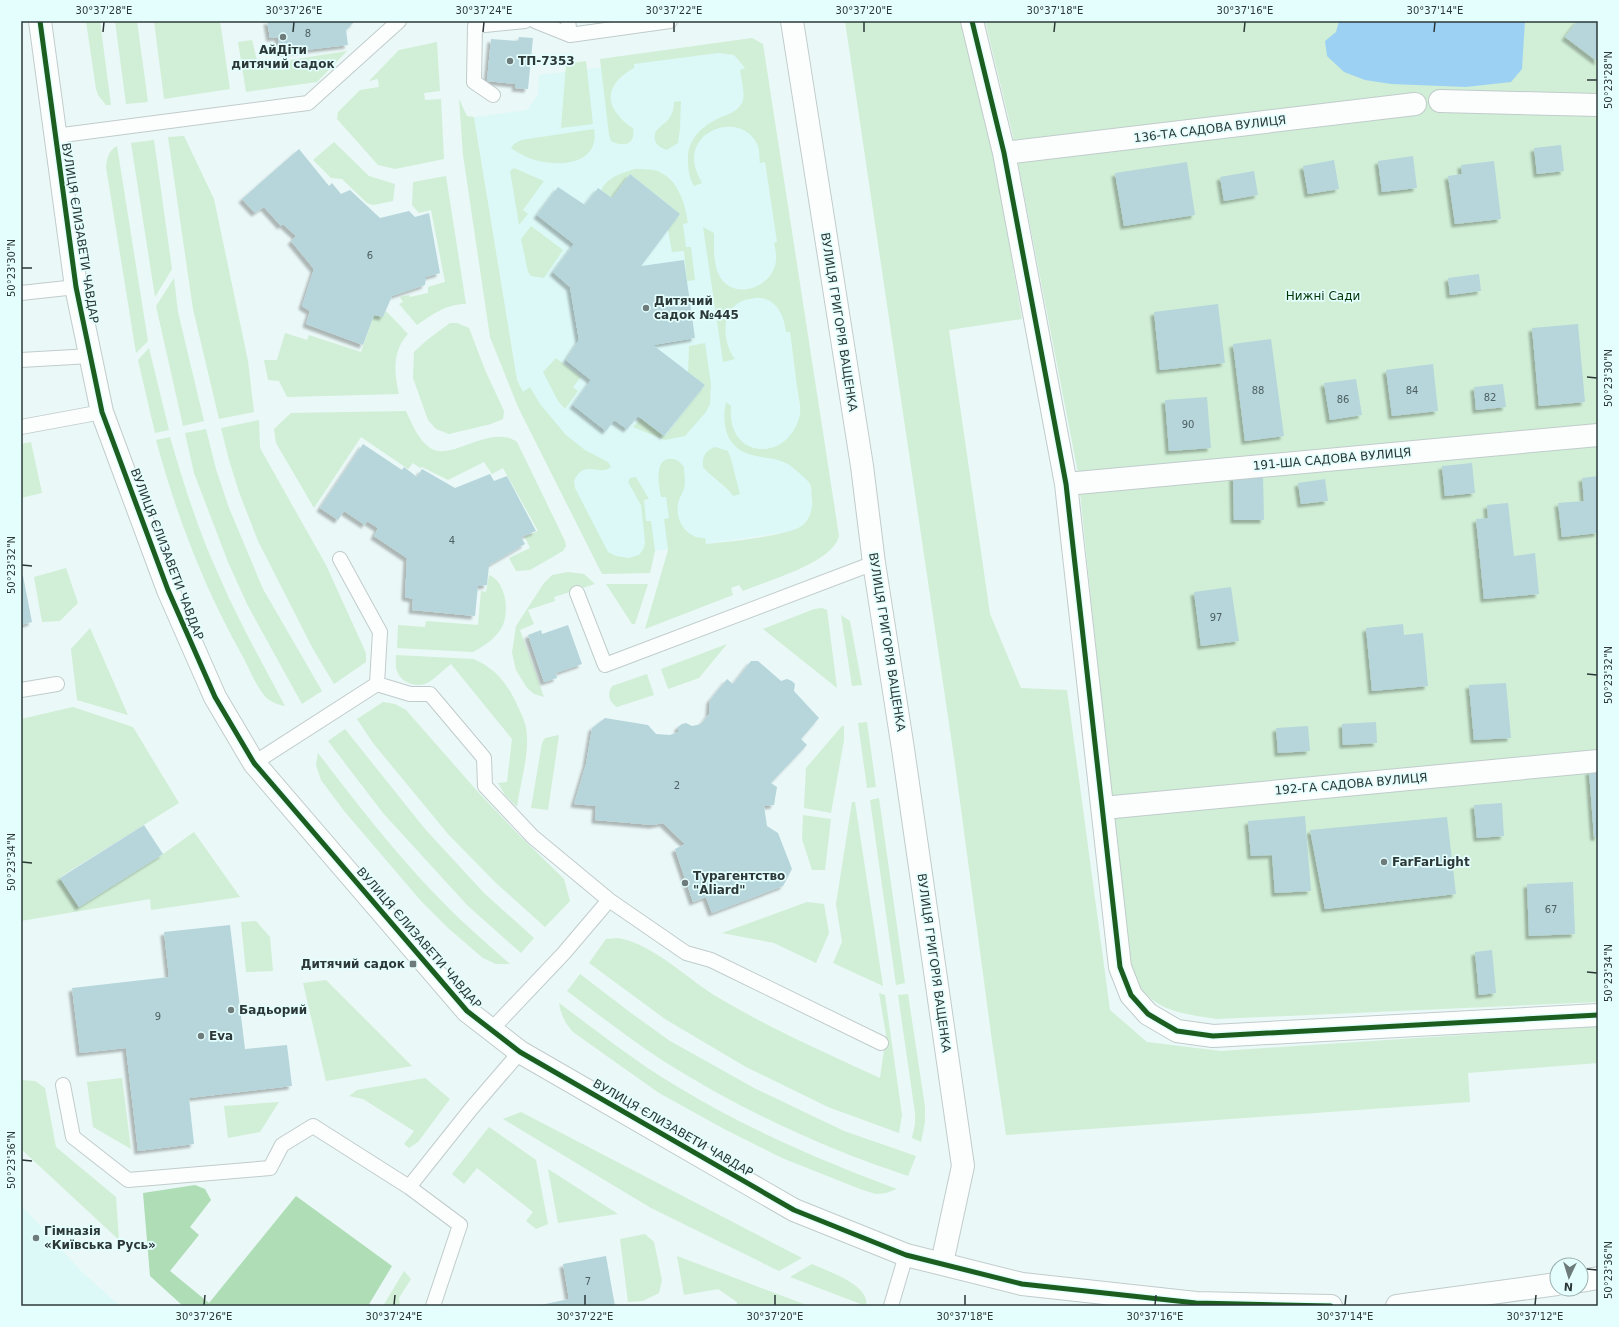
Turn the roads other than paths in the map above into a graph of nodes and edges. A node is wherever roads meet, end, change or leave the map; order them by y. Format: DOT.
graph roads {
  1 [pos="40,21"];
  2 [pos="399,21"];
  3 [pos="525,21"];
  4 [pos="534,21"];
  5 [pos="670,21"];
  6 [pos="792,21"];
  7 [pos="972,21"];
  8 [pos="569,28"];
  9 [pos="493,95"];
  10 [pos="1440,101"];
  11 [pos="1415,104"];
  12 [pos="1598,105"];
  13 [pos="55,136"];
  14 [pos="1004,153"];
  15 [pos="76,287"];
  16 [pos="21,294"];
  17 [pos="91,356"];
  18 [pos="21,360"];
  19 [pos="102,412"];
  20 [pos="21,427"];
  21 [pos="1598,435"];
  22 [pos="1066,484"];
  23 [pos="340,559"];
  24 [pos="874,563"];
  25 [pos="577,593"];
  26 [pos="57,684"];
  27 [pos="377,684"];
  28 [pos="21,690"];
  29 [pos="1598,761"];
  30 [pos="254,763"];
  31 [pos="1103,808"];
  32 [pos="609,900"];
  33 [pos="1598,1015"];
  34 [pos="491,1030"];
  35 [pos="881,1043"];
  36 [pos="520,1052"];
  37 [pos="63,1085"];
  38 [pos="409,1187"];
  39 [pos="906,1255"];
  40 [pos="942,1263"];
  41 [pos="1549,1285"];
  42 [pos="433,1306"];
  43 [pos="891,1306"];
  44 [pos="1331,1306"];
  45 [pos="1397,1306"];
  1 -- 13 [label="street, ВУЛИЦЯ ЄЛИЗАВЕТИ ЧАВДАР"];
  2 -- 13 [label="lane"];
  3 -- 9 [label="lane"];
  4 -- 8 [label="lane"];
  5 -- 8 [label="lane"];
  6 -- 24 [label="street, ВУЛИЦЯ ГРИГОРІЯ ВАЩЕНКА"];
  7 -- 14 [label="street"];
  10 -- 12 [label="street"];
  11 -- 14 [label="street, 136-ТА САДОВА ВУЛИЦЯ"];
  13 -- 15 [label="street, ВУЛИЦЯ ЄЛИЗАВЕТИ ЧАВДАР"];
  14 -- 22 [label="street"];
  15 -- 16 [label="lane"];
  15 -- 17 [label="street, ВУЛИЦЯ ЄЛИЗАВЕТИ ЧАВДАР"];
  17 -- 18 [label="lane"];
  17 -- 19 [label="street, ВУЛИЦЯ ЄЛИЗАВЕТИ ЧАВДАР"];
  19 -- 20 [label="lane"];
  19 -- 30 [label="street, ВУЛИЦЯ ЄЛИЗАВЕТИ ЧАВДАР"];
  21 -- 22 [label="street, 191-ША САДОВА ВУЛИЦЯ"];
  22 -- 31 [label="street"];
  23 -- 27 [label="lane"];
  24 -- 25 [label="lane"];
  24 -- 40 [label="street, ВУЛИЦЯ ГРИГОРІЯ ВАЩЕНКА"];
  26 -- 28 [label="lane"];
  27 -- 30 [label="lane"];
  27 -- 32 [label="lane"];
  29 -- 31 [label="street, 192-ГА САДОВА ВУЛИЦЯ"];
  30 -- 34 [label="street, ВУЛИЦЯ ЄЛИЗАВЕТИ ЧАВДАР"];
  31 -- 33 [label="street"];
  32 -- 34 [label="lane"];
  32 -- 35 [label="lane"];
  34 -- 36 [label="street, ВУЛИЦЯ ЄЛИЗАВЕТИ ЧАВДАР"];
  36 -- 38 [label="lane"];
  36 -- 39 [label="street, ВУЛИЦЯ ЄЛИЗАВЕТИ ЧАВДАР"];
  37 -- 38 [label="lane"];
  38 -- 42 [label="lane"];
  39 -- 40 [label="street, ВУЛИЦЯ ЄЛИЗАВЕТИ ЧАВДАР"];
  39 -- 43 [label="lane"];
  40 -- 44 [label="street, ВУЛИЦЯ ЄЛИЗАВЕТИ ЧАВДАР"];
  41 -- 45 [label="street"];
}
